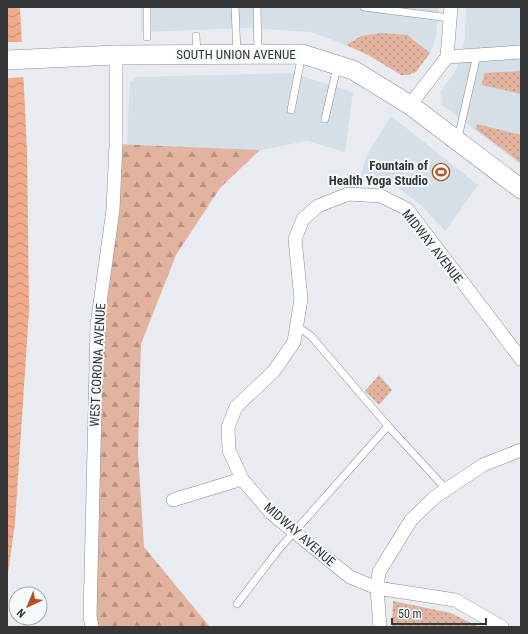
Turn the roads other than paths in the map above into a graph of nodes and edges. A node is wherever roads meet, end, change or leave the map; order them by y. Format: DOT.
graph roads {
  1 [pos="147,7"];
  2 [pos="235,7"];
  3 [pos="257,7"];
  4 [pos="364,7"];
  5 [pos="451,12"];
  6 [pos="147,37"];
  7 [pos="521,52"];
  8 [pos="258,53"];
  9 [pos="237,54"];
  10 [pos="302,54"];
  11 [pos="116,55"];
  12 [pos="477,55"];
  13 [pos="446,57"];
  14 [pos="7,60"];
  15 [pos="338,65"];
  16 [pos="410,105"];
  17 [pos="291,110"];
  18 [pos="325,119"];
  19 [pos="457,141"];
  20 [pos="521,189"];
  21 [pos="297,326"];
  22 [pos="521,359"];
  23 [pos="388,426"];
  24 [pos="521,450"];
  25 [pos="242,479"];
  26 [pos="446,489"];
  27 [pos="173,500"];
  28 [pos="294,531"];
  29 [pos="377,588"];
  30 [pos="237,604"];
  31 [pos="92,627"];
  32 [pos="380,627"];
  33 [pos="502,627"];
  1 -- 6 [label="lane"];
  2 -- 9 [label="lane"];
  3 -- 8 [label="lane"];
  4 -- 5 [label="lane"];
  5 -- 13 [label="street"];
  7 -- 12 [label="street"];
  8 -- 9 [label="street, SOUTH UNION AVENUE"];
  8 -- 10 [label="street, SOUTH UNION AVENUE"];
  9 -- 11 [label="street, SOUTH UNION AVENUE"];
  10 -- 15 [label="street, SOUTH UNION AVENUE"];
  10 -- 17 [label="lane"];
  11 -- 14 [label="street, SOUTH UNION AVENUE"];
  11 -- 31 [label="street, WEST CORONA AVENUE"];
  12 -- 13 [label="street"];
  12 -- 19 [label="lane"];
  13 -- 16 [label="street"];
  15 -- 16 [label="street, SOUTH UNION AVENUE"];
  15 -- 18 [label="lane"];
  16 -- 19 [label="street, SOUTH UNION AVENUE"];
  19 -- 20 [label="street, SOUTH UNION AVENUE"];
  21 -- 22 [label="street, MIDWAY AVENUE"];
  21 -- 23 [label="lane"];
  21 -- 25 [label="street, MIDWAY AVENUE"];
  23 -- 26 [label="lane"];
  23 -- 28 [label="lane"];
  24 -- 26 [label="street"];
  25 -- 27 [label="street"];
  25 -- 28 [label="street, MIDWAY AVENUE"];
  26 -- 29 [label="street"];
  28 -- 29 [label="street, MIDWAY AVENUE"];
  28 -- 30 [label="lane"];
  29 -- 32 [label="street"];
  29 -- 33 [label="street, MIDWAY AVENUE"];
}
